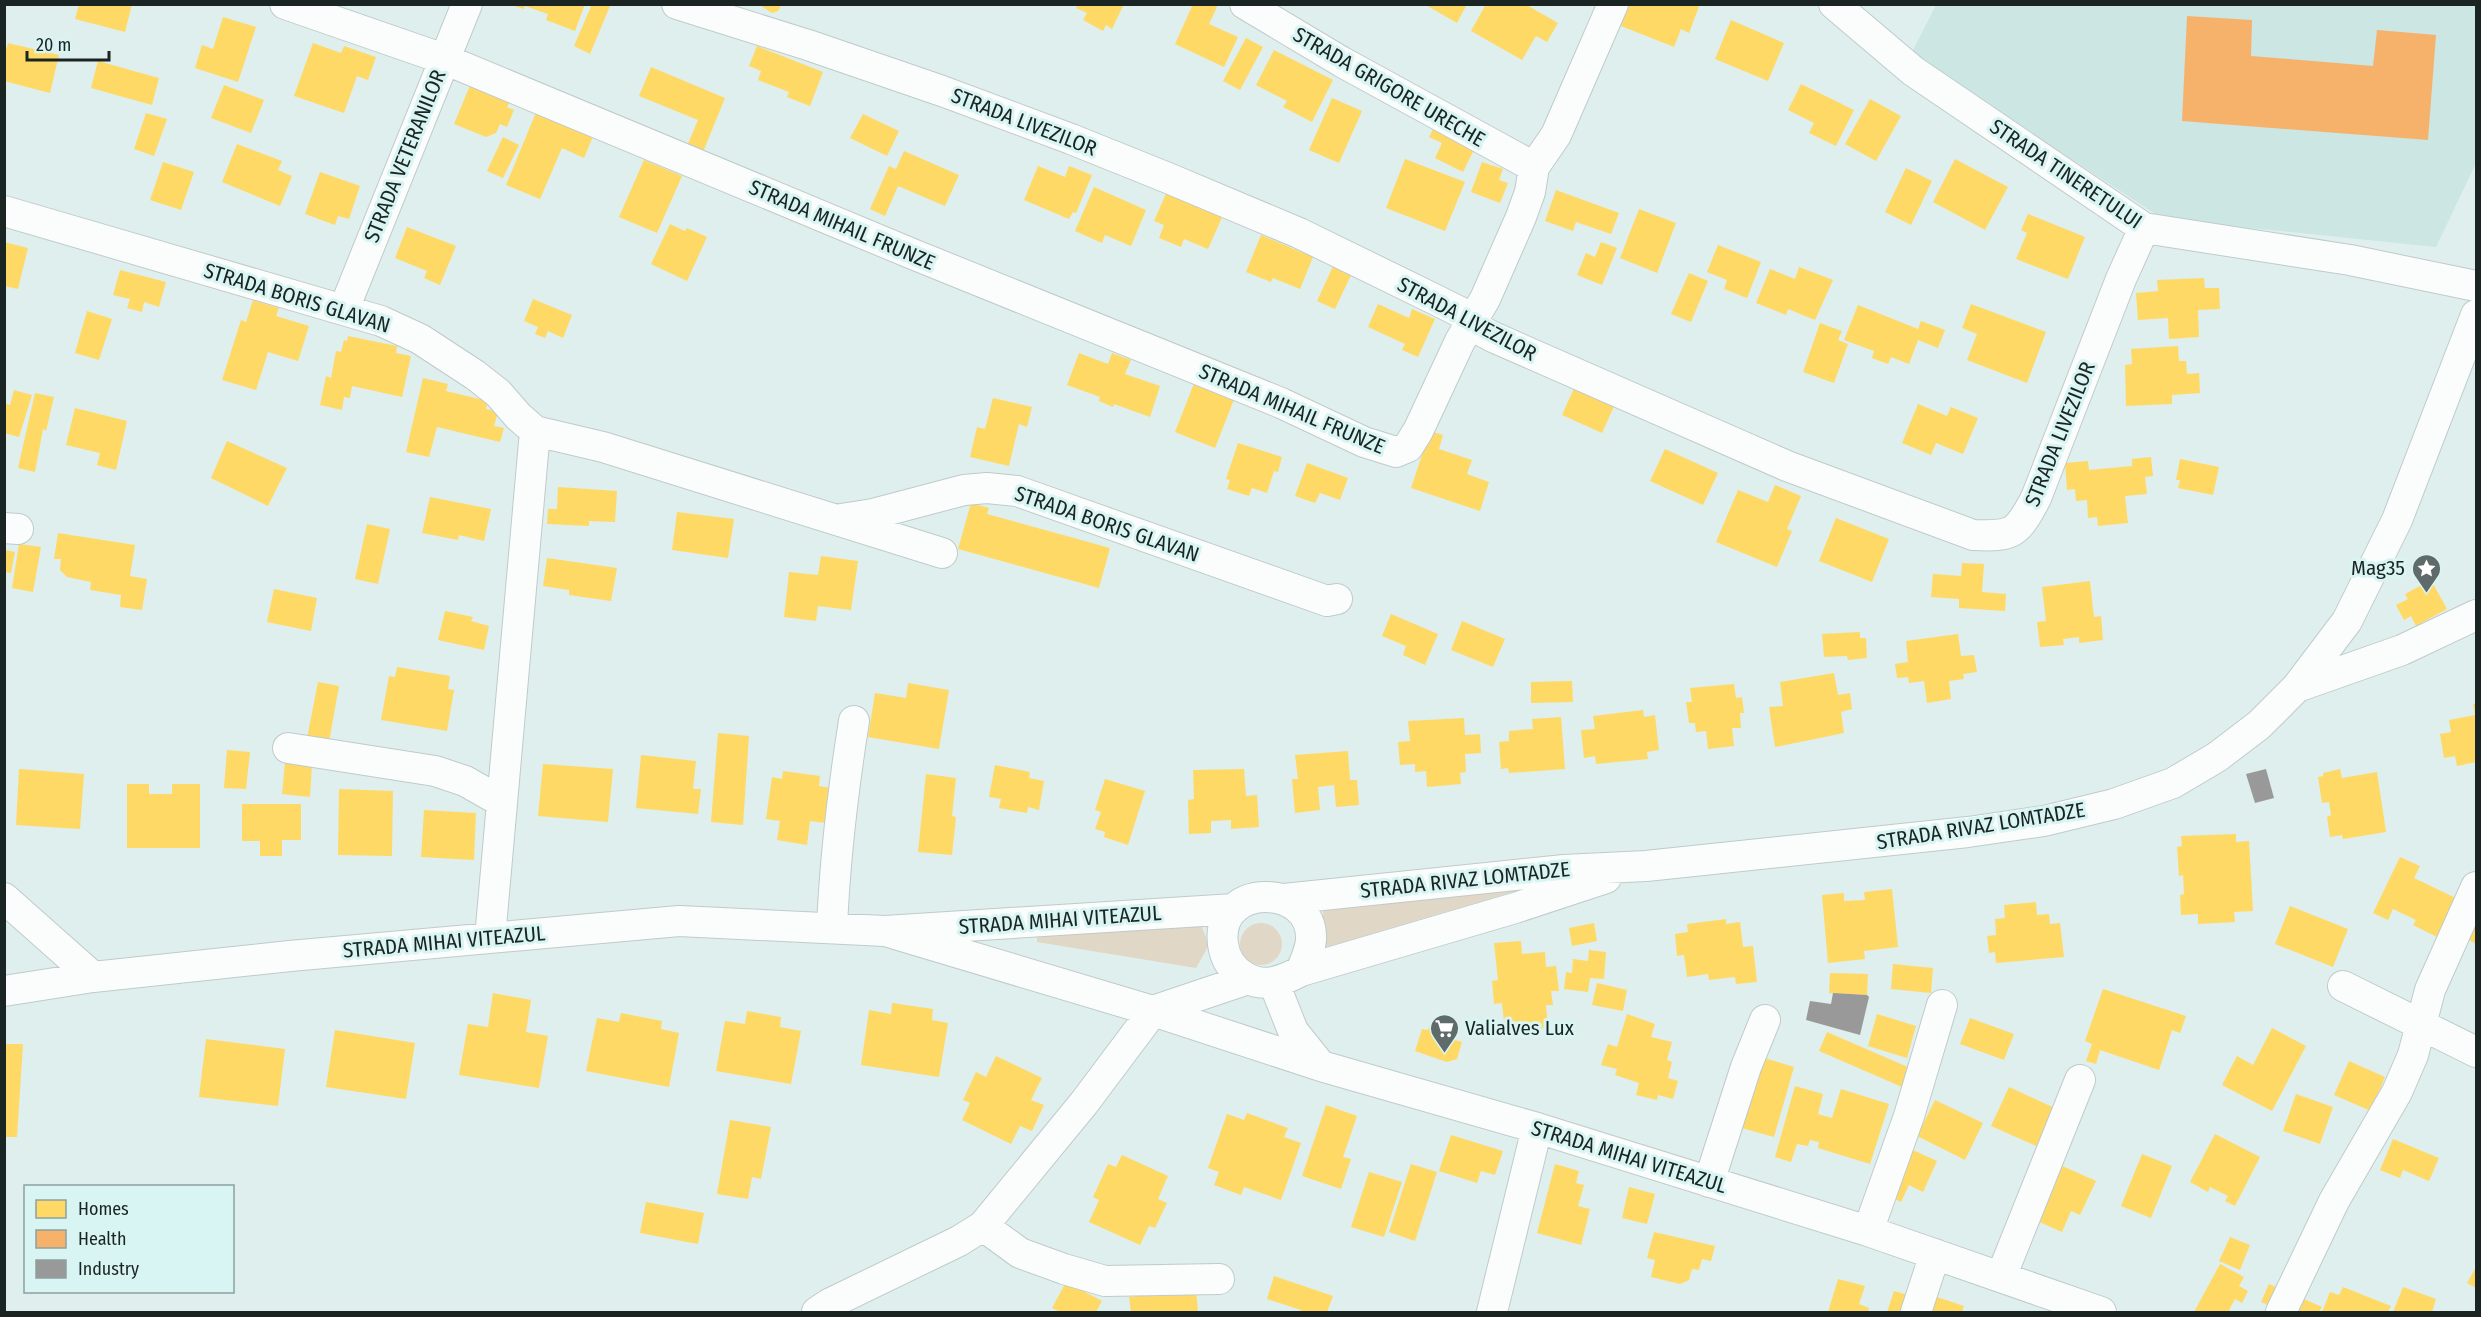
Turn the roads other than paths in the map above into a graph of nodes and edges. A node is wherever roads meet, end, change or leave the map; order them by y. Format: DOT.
graph roads {
  1 [pos="285,4"];
  2 [pos="467,4"];
  3 [pos="677,4"];
  4 [pos="1245,4"];
  5 [pos="1613,4"];
  6 [pos="1834,4"];
  7 [pos="444,60"];
  8 [pos="1534,167"];
  9 [pos="4,211"];
  10 [pos="2144,228"];
  11 [pos="2476,286"];
  12 [pos="344,309"];
  13 [pos="2476,315"];
  14 [pos="1472,318"];
  15 [pos="535,431"];
  16 [pos="838,520"];
  17 [pos="942,553"];
  18 [pos="1337,599"];
  19 [pos="2476,615"];
  20 [pos="2296,687"];
  21 [pos="854,721"];
  22 [pos="288,748"];
  23 [pos="502,802"];
  24 [pos="1646,866"];
  25 [pos="2476,886"];
  26 [pos="4,898"];
  27 [pos="1284,899"];
  28 [pos="1234,909"];
  29 [pos="832,927"];
  30 [pos="885,931"];
  31 [pos="490,938"];
  32 [pos="1301,971"];
  33 [pos="93,977"];
  34 [pos="1261,981"];
  35 [pos="2343,986"];
  36 [pos="4,991"];
  37 [pos="1942,1005"];
  38 [pos="1153,1011"];
  39 [pos="1765,1020"];
  40 [pos="2420,1025"];
  41 [pos="2476,1052"];
  42 [pos="1321,1066"];
  43 [pos="2080,1080"];
  44 [pos="1537,1128"];
  45 [pos="1709,1182"];
  46 [pos="983,1226"];
  47 [pos="1868,1231"];
  48 [pos="1935,1254"];
  49 [pos="2001,1277"];
  50 [pos="1219,1280"];
  51 [pos="817,1312"];
  52 [pos="1492,1312"];
  53 [pos="1916,1312"];
  54 [pos="2101,1312"];
  55 [pos="2281,1312"];
  1 -- 7 [label="street, STRADA MIHAIL FRUNZE"];
  2 -- 7 [label="street, STRADA VETERANILOR"];
  3 -- 14 [label="street, STRADA LIVEZILOR"];
  4 -- 8 [label="street, STRADA GRIGORE URECHE"];
  5 -- 8 [label="street"];
  6 -- 10 [label="street, STRADA TINERETULUI"];
  7 -- 12 [label="street, STRADA VETERANILOR"];
  7 -- 14 [label="street, STRADA MIHAIL FRUNZE"];
  8 -- 14 [label="street"];
  9 -- 12 [label="street, STRADA BORIS GLAVAN"];
  10 -- 11 [label="street, STRADA TINERETULUI"];
  10 -- 14 [label="street, STRADA LIVEZILOR"];
  12 -- 15 [label="street, STRADA BORIS GLAVAN"];
  13 -- 20 [label="street, STRADA RIVAZ LOMTADZE"];
  15 -- 16 [label="street, STRADA BORIS GLAVAN"];
  15 -- 23 [label="street"];
  16 -- 17 [label="street, STRADA BORIS GLAVAN"];
  16 -- 18 [label="street, STRADA BORIS GLAVAN"];
  19 -- 20 [label="street"];
  20 -- 24 [label="street, STRADA RIVAZ LOMTADZE"];
  21 -- 29 [label="street"];
  22 -- 23 [label="street"];
  23 -- 31 [label="street"];
  24 -- 27 [label="street, STRADA RIVAZ LOMTADZE"];
  24 -- 32 [label="street, STRADA RIVAZ LOMTADZE"];
  25 -- 40 [label="street"];
  26 -- 33 [label="street"];
  27 -- 28 [label="street"];
  27 -- 32 [label="street"];
  28 -- 30 [label="street, STRADA MIHAI VITEAZUL"];
  28 -- 34 [label="street"];
  29 -- 30 [label="street, STRADA MIHAI VITEAZUL"];
  29 -- 31 [label="street, STRADA MIHAI VITEAZUL"];
  30 -- 38 [label="street, STRADA MIHAI VITEAZUL"];
  31 -- 33 [label="street, STRADA MIHAI VITEAZUL"];
  32 -- 34 [label="street"];
  33 -- 36 [label="street, STRADA MIHAI VITEAZUL"];
  34 -- 38 [label="street"];
  34 -- 42 [label="street"];
  35 -- 40 [label="street"];
  37 -- 47 [label="street"];
  38 -- 42 [label="street, STRADA MIHAI VITEAZUL"];
  38 -- 46 [label="street"];
  39 -- 45 [label="street"];
  40 -- 41 [label="street"];
  40 -- 55 [label="street"];
  42 -- 44 [label="street, STRADA MIHAI VITEAZUL"];
  43 -- 49 [label="street"];
  44 -- 45 [label="street, STRADA MIHAI VITEAZUL"];
  44 -- 52 [label="street"];
  45 -- 47 [label="street, STRADA MIHAI VITEAZUL"];
  46 -- 50 [label="street"];
  46 -- 51 [label="street"];
  47 -- 48 [label="street, STRADA MIHAI VITEAZUL"];
  48 -- 49 [label="street, STRADA MIHAI VITEAZUL"];
  48 -- 53 [label="street"];
  49 -- 54 [label="street, STRADA MIHAI VITEAZUL"];
}
